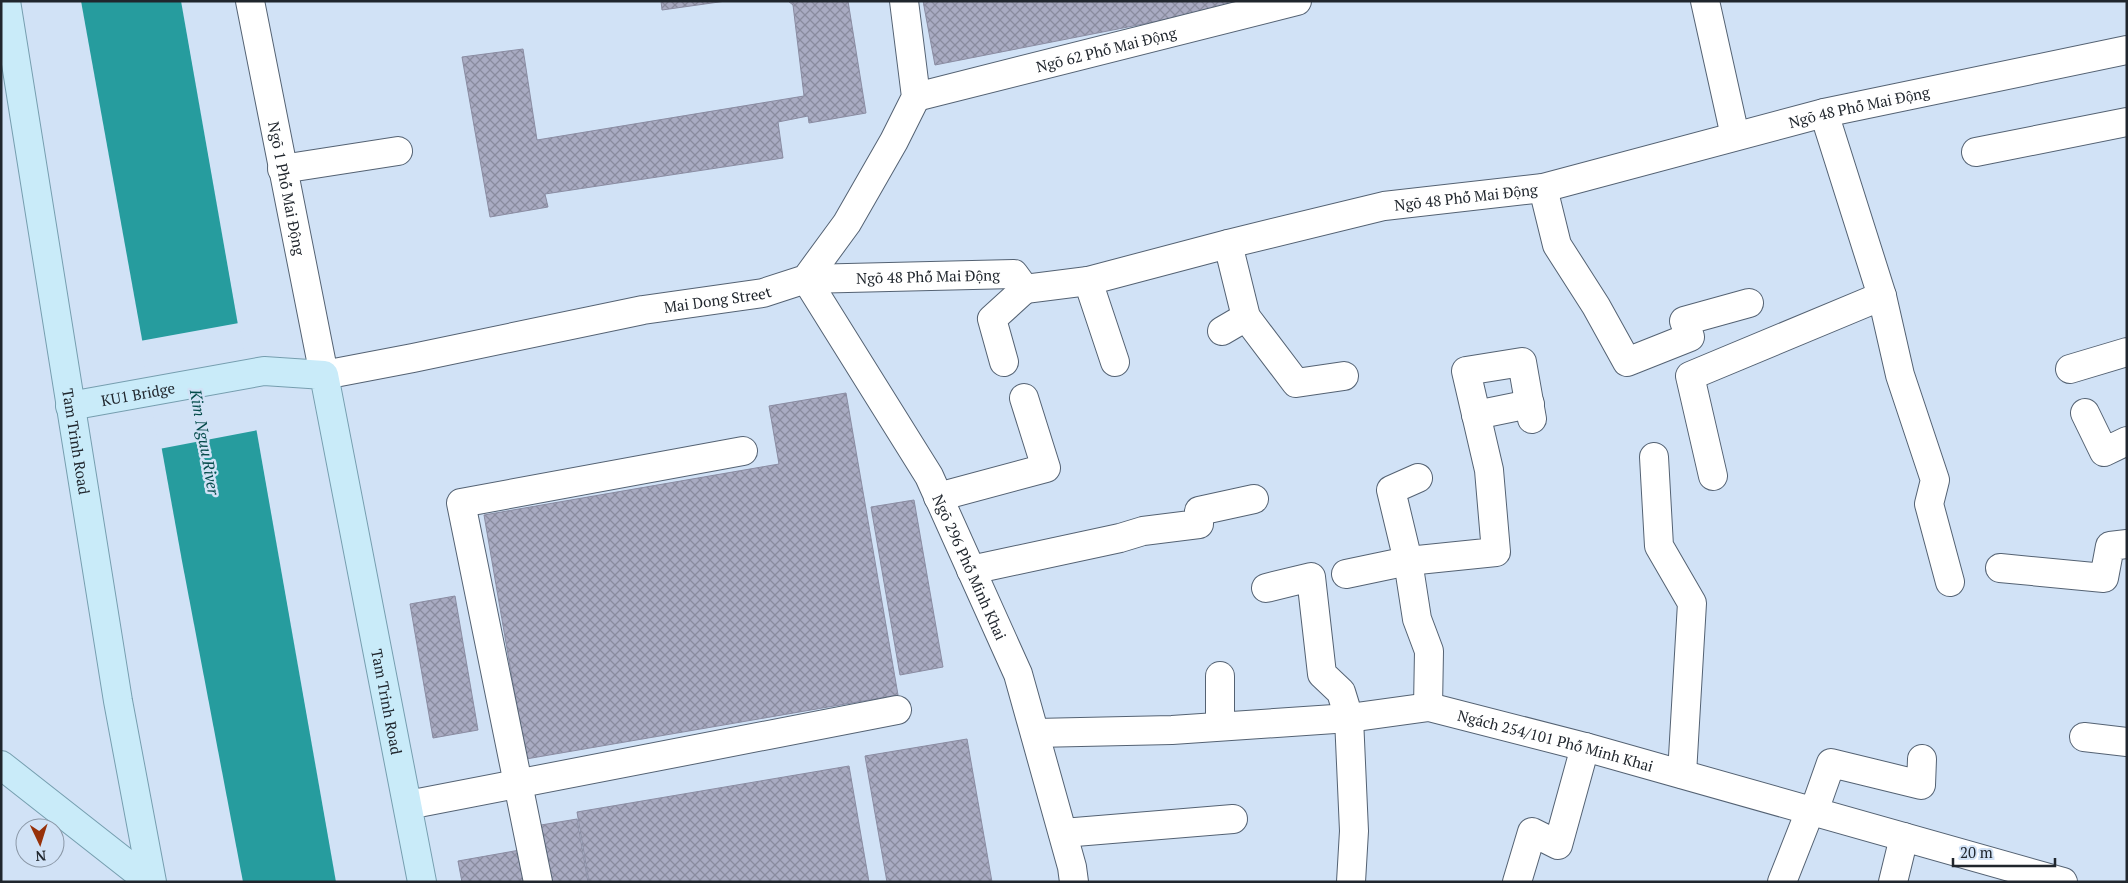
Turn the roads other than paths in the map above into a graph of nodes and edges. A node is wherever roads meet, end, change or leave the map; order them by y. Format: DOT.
graph roads {
  1 [pos="6,1"];
  2 [pos="250,1"];
  3 [pos="904,1"];
  4 [pos="1705,1"];
  5 [pos="1294,2"];
  6 [pos="6,30"];
  7 [pos="2127,50"];
  8 [pos="916,97"];
  9 [pos="1824,112"];
  10 [pos="2127,122"];
  11 [pos="1735,136"];
  12 [pos="398,151"];
  13 [pos="1976,152"];
  14 [pos="282,169"];
  15 [pos="1543,188"];
  16 [pos="1228,244"];
  17 [pos="806,279"];
  18 [pos="1088,281"];
  19 [pos="1025,290"];
  20 [pos="1882,296"];
  21 [pos="1749,303"];
  22 [pos="1246,317"];
  23 [pos="1222,331"];
  24 [pos="2127,352"];
  25 [pos="1004,362"];
  26 [pos="1115,362"];
  27 [pos="2070,369"];
  28 [pos="324,375"];
  29 [pos="1344,376"];
  30 [pos="1024,398"];
  31 [pos="70,406"];
  32 [pos="2085,413"];
  33 [pos="1476,415"];
  34 [pos="2127,441"];
  35 [pos="743,451"];
  36 [pos="1654,457"];
  37 [pos="1713,476"];
  38 [pos="1418,478"];
  39 [pos="938,497"];
  40 [pos="1254,499"];
  41 [pos="2127,544"];
  42 [pos="1408,561"];
  43 [pos="2000,568"];
  44 [pos="971,570"];
  45 [pos="1346,574"];
  46 [pos="1950,582"];
  47 [pos="1266,588"];
  48 [pos="1220,677"];
  49 [pos="1428,707"];
  50 [pos="897,710"];
  51 [pos="1349,718"];
  52 [pos="1220,726"];
  53 [pos="1035,733"];
  54 [pos="2084,736"];
  55 [pos="2127,742"];
  56 [pos="1584,747"];
  57 [pos="1922,759"];
  58 [pos="1,765"];
  59 [pos="1682,774"];
  60 [pos="518,783"];
  61 [pos="408,804"];
  62 [pos="1812,811"];
  63 [pos="1233,819"];
  64 [pos="1063,833"];
  65 [pos="1904,837"];
  66 [pos="151,882"];
  67 [pos="422,882"];
  68 [pos="538,882"];
  69 [pos="1074,882"];
  70 [pos="1351,882"];
  71 [pos="1517,882"];
  72 [pos="1782,882"];
  73 [pos="1892,882"];
  74 [pos="2062,882"];
  1 -- 6 [label="main road, Tam Trinh Road"];
  2 -- 14 [label="street, Ngõ 1 Phố Mai Động"];
  3 -- 8 [label="street"];
  4 -- 11 [label="street"];
  5 -- 8 [label="street, Ngõ 62 Phố Mai Động"];
  6 -- 31 [label="main road, Tam Trinh Road"];
  7 -- 9 [label="street, Ngõ 48 Phố Mai Động"];
  8 -- 17 [label="street"];
  9 -- 11 [label="street, Ngõ 48 Phố Mai Động"];
  9 -- 20 [label="street"];
  10 -- 13 [label="street"];
  11 -- 15 [label="street, Ngõ 48 Phố Mai Động"];
  12 -- 14 [label="street"];
  14 -- 28 [label="street, Ngõ 1 Phố Mai Động"];
  15 -- 16 [label="street, Ngõ 48 Phố Mai Động"];
  15 -- 21 [label="street"];
  16 -- 18 [label="street, Ngõ 48 Phố Mai Động"];
  16 -- 22 [label="street"];
  17 -- 19 [label="street, Ngõ 48 Phố Mai Động"];
  17 -- 28 [label="street, Mai Dong Street"];
  17 -- 39 [label="street, Ngõ 296 Phố Minh Khai"];
  18 -- 19 [label="street, Ngõ 48 Phố Mai Động"];
  18 -- 26 [label="street"];
  19 -- 25 [label="street"];
  20 -- 37 [label="street"];
  20 -- 46 [label="street"];
  22 -- 23 [label="street"];
  22 -- 29 [label="street"];
  24 -- 27 [label="street"];
  28 -- 31 [label="main road, KU1 Bridge"];
  28 -- 61 [label="main road, Tam Trinh Road"];
  30 -- 39 [label="street"];
  31 -- 66 [label="main road, Tam Trinh Road"];
  32 -- 34 [label="street"];
  33 -- 33 [label="street"];
  33 -- 42 [label="street"];
  35 -- 60 [label="street"];
  36 -- 59 [label="street"];
  38 -- 42 [label="street"];
  39 -- 44 [label="street, Ngõ 296 Phố Minh Khai"];
  40 -- 44 [label="street"];
  41 -- 43 [label="street"];
  42 -- 45 [label="street"];
  42 -- 49 [label="street"];
  44 -- 53 [label="street, Ngõ 296 Phố Minh Khai"];
  47 -- 51 [label="street"];
  48 -- 52 [label="street"];
  49 -- 51 [label="street, Ngách 254/101 Phố Minh Khai"];
  49 -- 56 [label="street, Ngách 254/101 Phố Minh Khai"];
  50 -- 60 [label="street"];
  51 -- 52 [label="street, Ngách 254/101 Phố Minh Khai"];
  51 -- 70 [label="street"];
  52 -- 53 [label="street, Ngách 254/101 Phố Minh Khai"];
  53 -- 64 [label="street, Ngõ 296 Phố Minh Khai"];
  54 -- 55 [label="street"];
  56 -- 59 [label="street, Ngách 254/101 Phố Minh Khai"];
  56 -- 71 [label="street"];
  57 -- 62 [label="street"];
  58 -- 66 [label="main road"];
  59 -- 62 [label="street, Ngách 254/101 Phố Minh Khai"];
  60 -- 61 [label="street"];
  60 -- 68 [label="street"];
  61 -- 67 [label="main road, Tam Trinh Road"];
  62 -- 65 [label="street, Ngách 254/101 Phố Minh Khai"];
  62 -- 72 [label="street"];
  63 -- 64 [label="street"];
  64 -- 69 [label="street, Ngõ 296 Phố Minh Khai"];
  65 -- 73 [label="street"];
  65 -- 74 [label="street, Ngách 254/101 Phố Minh Khai"];
}
